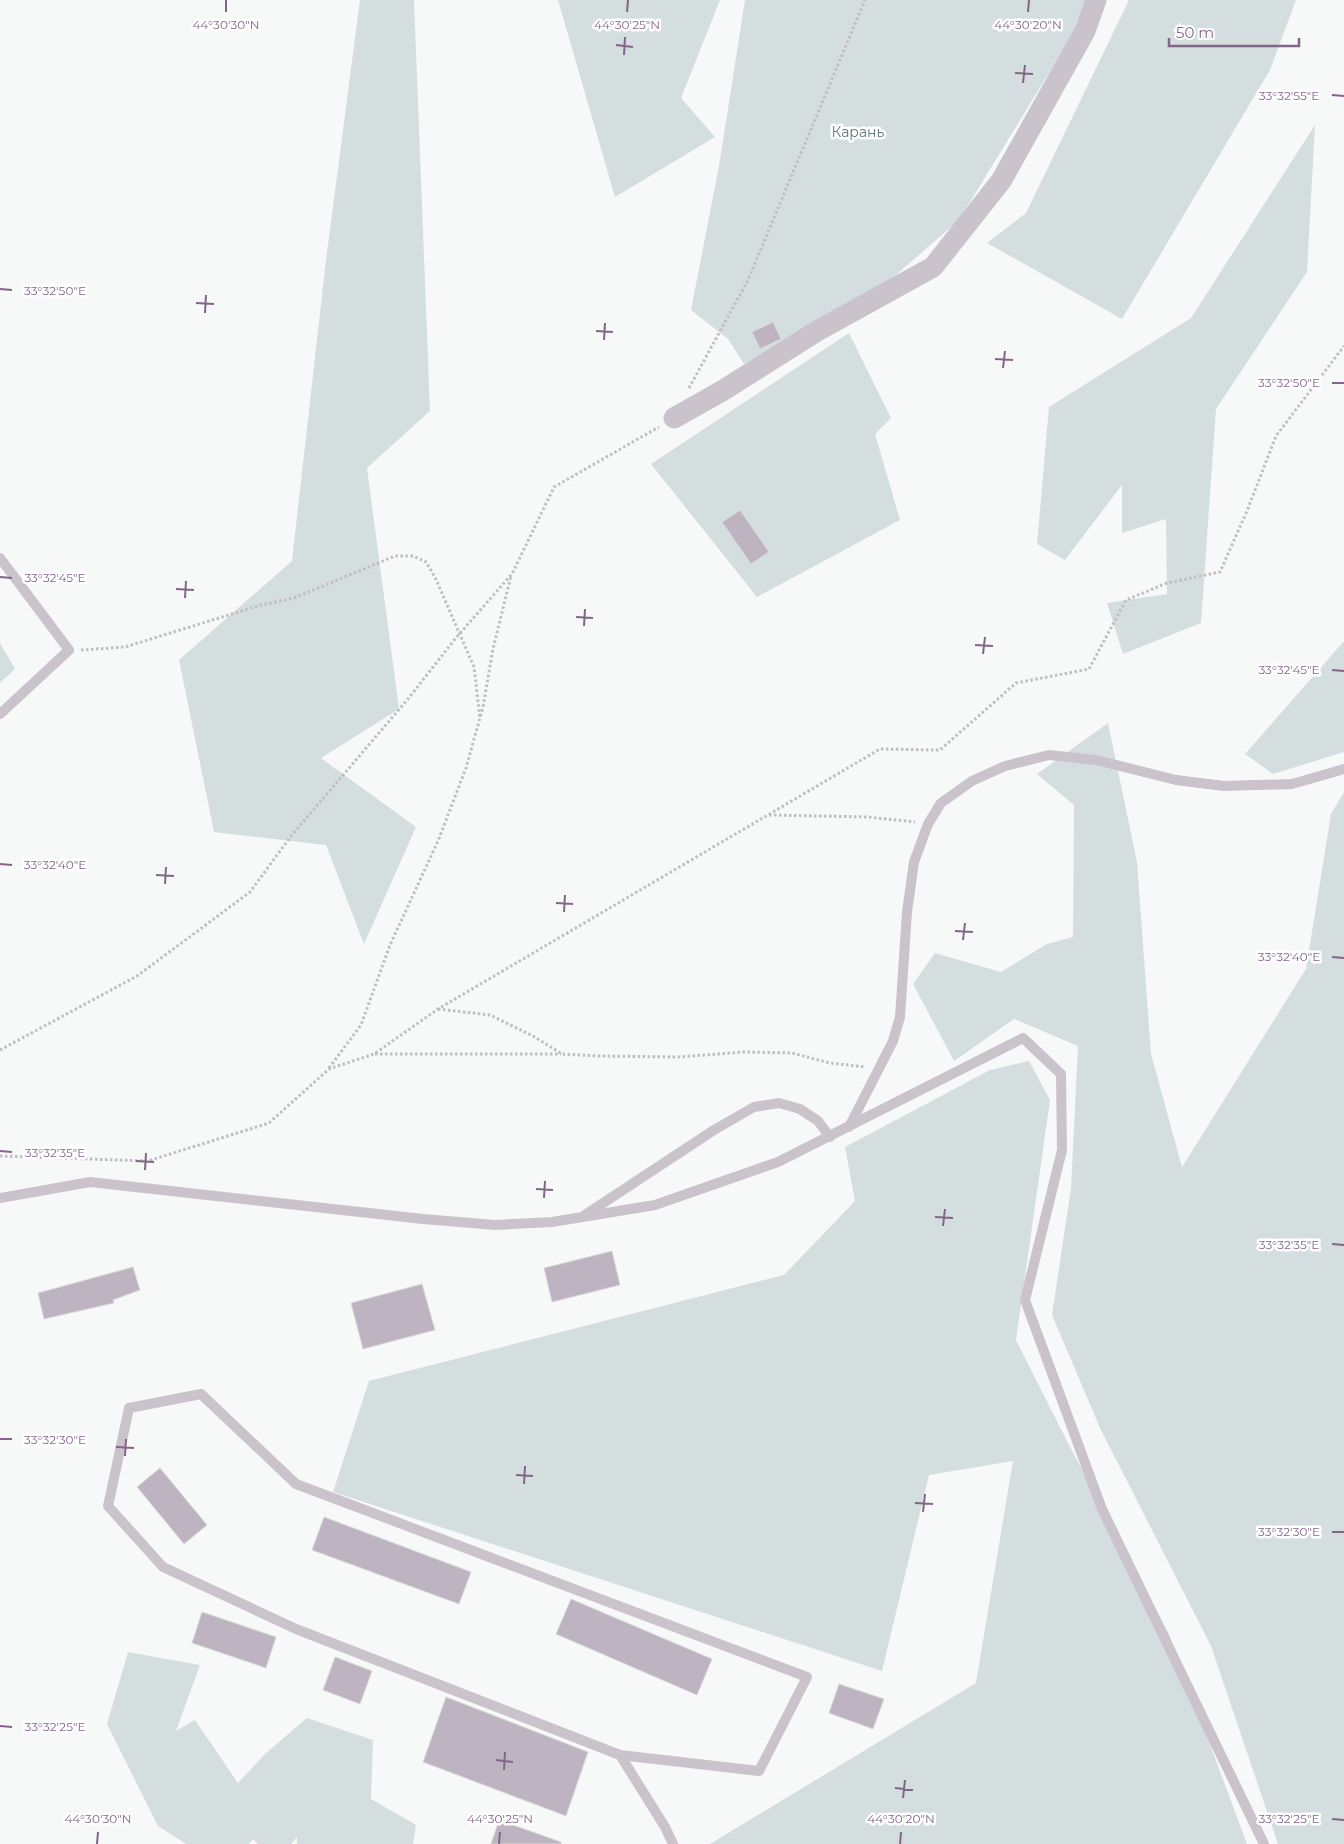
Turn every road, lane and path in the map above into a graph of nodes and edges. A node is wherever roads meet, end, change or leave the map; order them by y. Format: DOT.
graph roads {
  1 [pos="865,0"];
  2 [pos="1096,0"];
  3 [pos="1344,346"];
  4 [pos="674,418"];
  5 [pos="0,558"];
  6 [pos="512,574"];
  7 [pos="69,650"];
  8 [pos="0,714"];
  9 [pos="480,719"];
  10 [pos="1344,769"];
  11 [pos="767,815"];
  12 [pos="928,824"];
  13 [pos="438,1009"];
  14 [pos="0,1050"];
  15 [pos="374,1054"];
  16 [pos="562,1054"];
  17 [pos="878,1068"];
  18 [pos="329,1069"];
  19 [pos="849,1127"];
  20 [pos="830,1137"];
  21 [pos="0,1156"];
  22 [pos="0,1198"];
  23 [pos="582,1217"];
  24 [pos="620,1755"];
  25 [pos="672,1844"];
  26 [pos="1264,1844"];
  1 -- 4 [label="path"];
  2 -- 4 [label="street"];
  3 -- 11 [label="path"];
  4 -- 6 [label="path"];
  5 -- 7 [label="lane"];
  6 -- 9 [label="path"];
  6 -- 14 [label="path"];
  7 -- 8 [label="lane"];
  7 -- 9 [label="path"];
  9 -- 18 [label="path"];
  10 -- 12 [label="lane"];
  11 -- 12 [label="path"];
  11 -- 13 [label="path"];
  12 -- 17 [label="lane"];
  13 -- 15 [label="path"];
  13 -- 16 [label="path"];
  15 -- 16 [label="path"];
  15 -- 18 [label="path"];
  16 -- 17 [label="path"];
  17 -- 19 [label="lane"];
  18 -- 21 [label="path"];
  19 -- 20 [label="lane"];
  19 -- 26 [label="lane"];
  20 -- 23 [label="lane"];
  20 -- 23 [label="lane"];
  22 -- 23 [label="lane"];
  24 -- 24 [label="lane"];
  24 -- 25 [label="lane"];
}
